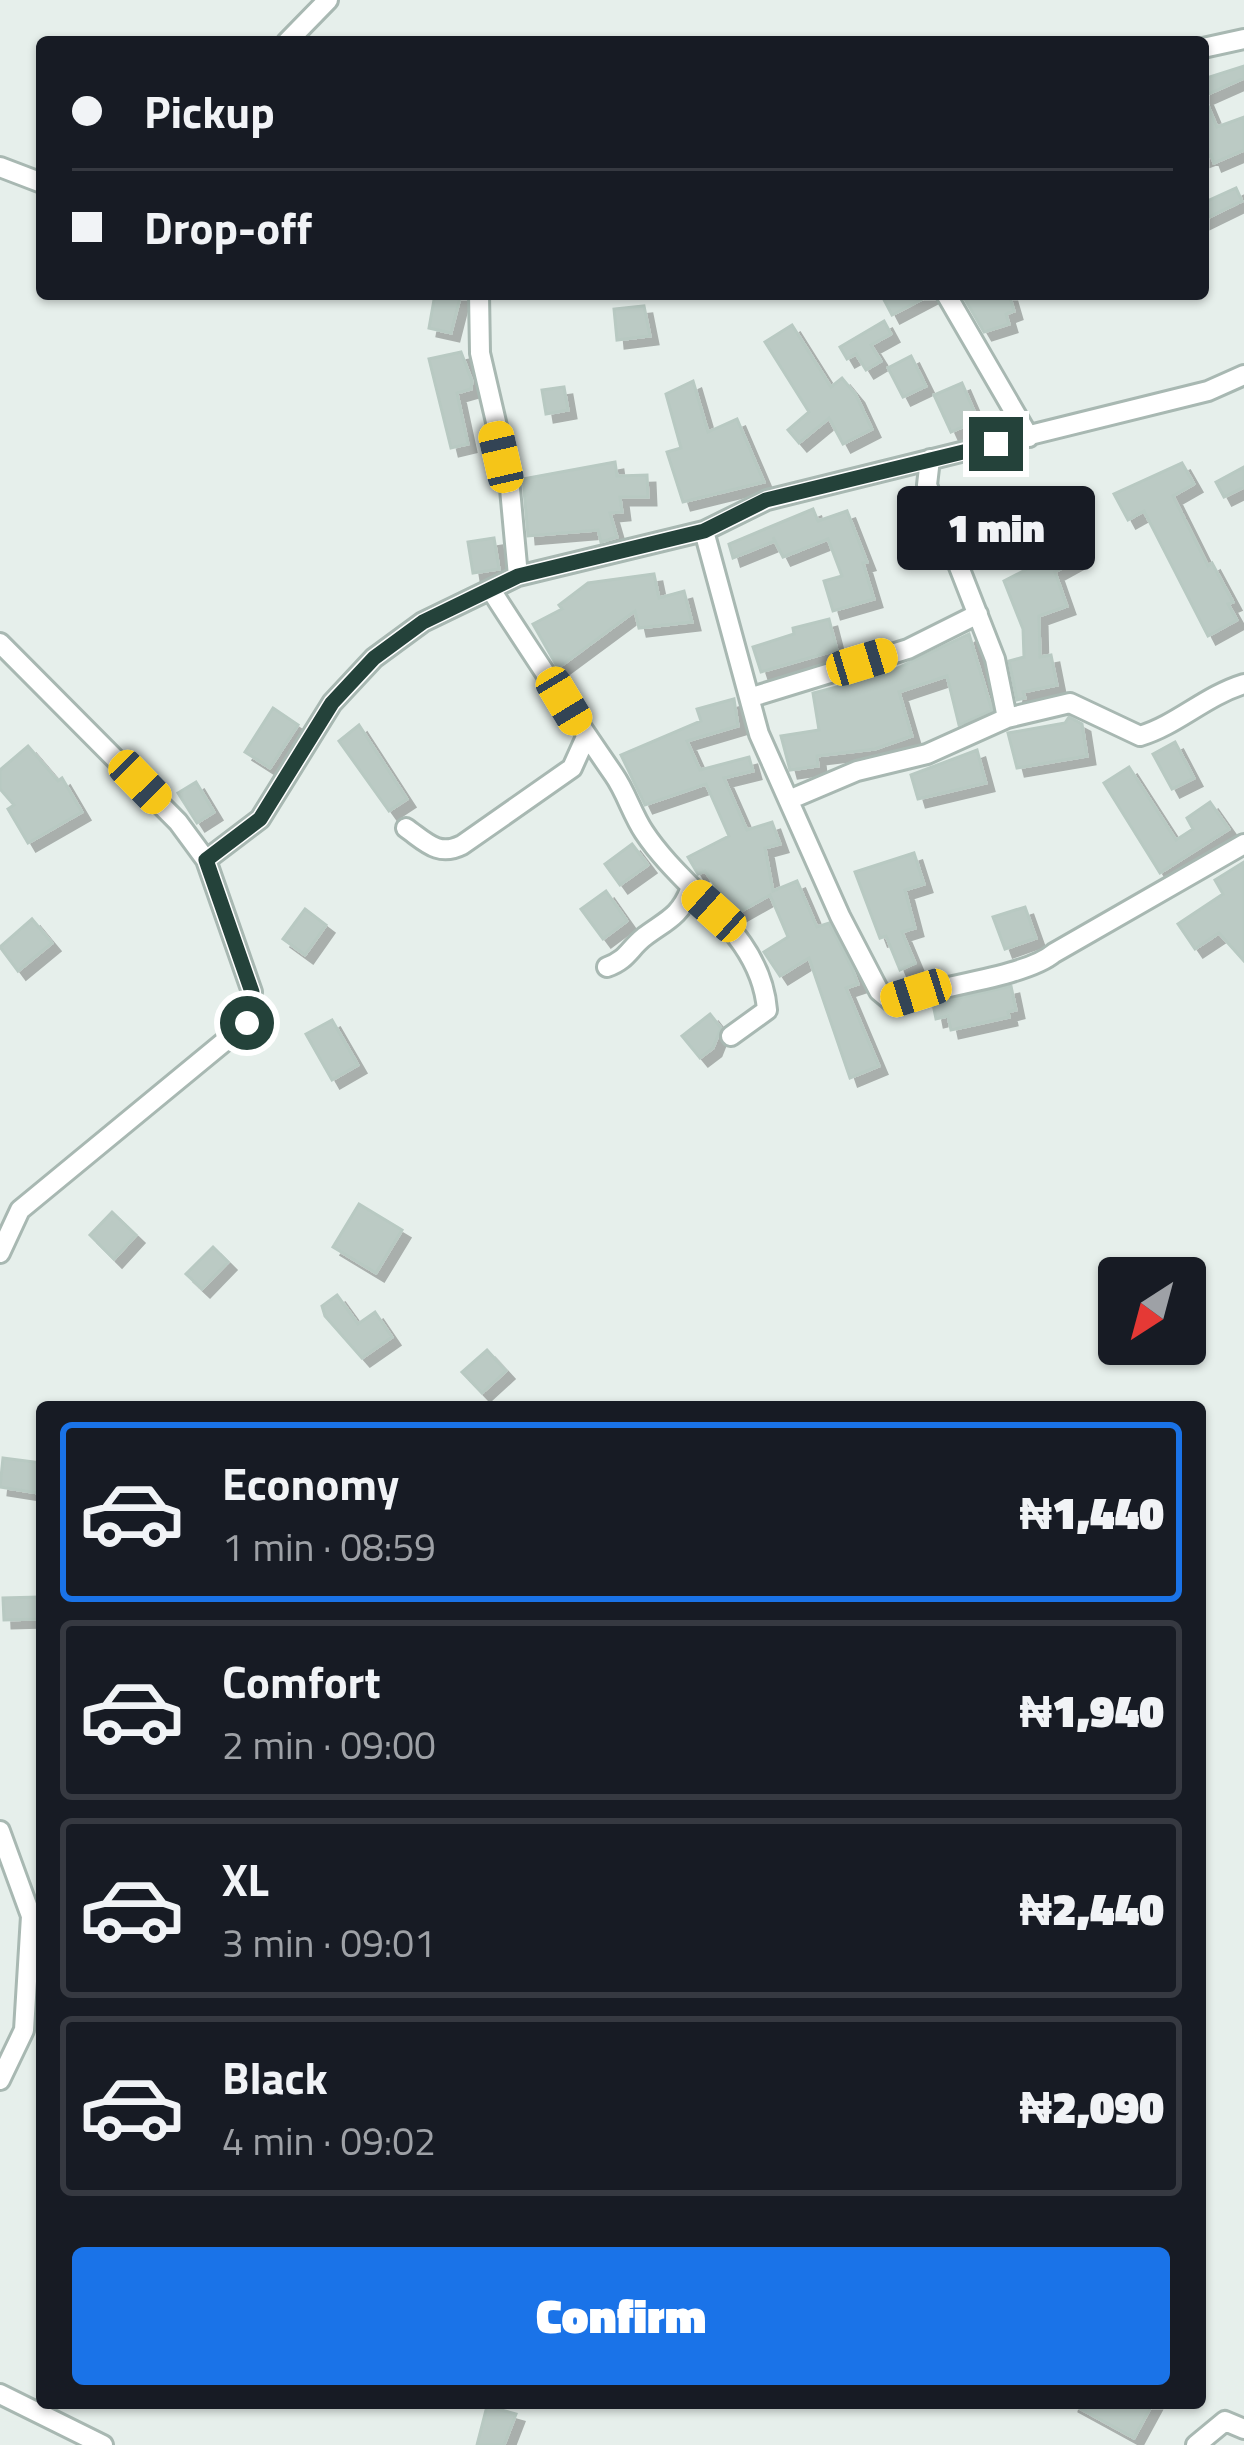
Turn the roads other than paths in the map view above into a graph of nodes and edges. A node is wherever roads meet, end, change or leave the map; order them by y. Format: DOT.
graph roads {
  1 [pos="328,0"];
  2 [pos="293,36"];
  3 [pos="1244,39"];
  4 [pos="1209,47"];
  5 [pos="0,167"];
  6 [pos="36,182"];
  7 [pos="478,300"];
  8 [pos="949,300"];
  9 [pos="1244,375"];
  10 [pos="1029,437"];
  11 [pos="930,459"];
  12 [pos="704,531"];
  13 [pos="518,576"];
  14 [pos="491,590"];
  15 [pos="979,614"];
  16 [pos="0,644"];
  17 [pos="1244,684"];
  18 [pos="752,698"];
  19 [pos="1007,718"];
  20 [pos="586,736"];
  21 [pos="790,799"];
  22 [pos="406,828"];
  23 [pos="1244,844"];
  24 [pos="206,860"];
  25 [pos="691,890"];
  26 [pos="607,967"];
  27 [pos="731,1036"];
  28 [pos="0,1253"];
  29 [pos="0,1831"];
  30 [pos="0,2080"];
  31 [pos="0,2394"];
  32 [pos="1244,2429"];
  33 [pos="103,2445"];
  34 [pos="1196,2445"];
  1 -- 2 [label="street"];
  3 -- 4 [label="street"];
  5 -- 6 [label="street"];
  7 -- 13 [label="street"];
  8 -- 10 [label="street"];
  9 -- 10 [label="street"];
  10 -- 11 [label="street"];
  11 -- 12 [label="street"];
  11 -- 15 [label="street"];
  12 -- 13 [label="street"];
  12 -- 18 [label="street"];
  13 -- 14 [label="street"];
  14 -- 20 [label="street"];
  14 -- 24 [label="street"];
  15 -- 18 [label="street"];
  15 -- 19 [label="street"];
  16 -- 24 [label="street"];
  17 -- 19 [label="street"];
  18 -- 21 [label="street"];
  19 -- 21 [label="street"];
  20 -- 22 [label="street"];
  20 -- 25 [label="street"];
  21 -- 23 [label="street"];
  24 -- 28 [label="street"];
  25 -- 26 [label="street"];
  25 -- 27 [label="street"];
  29 -- 30 [label="street"];
  31 -- 33 [label="street"];
  32 -- 34 [label="street"];
}
